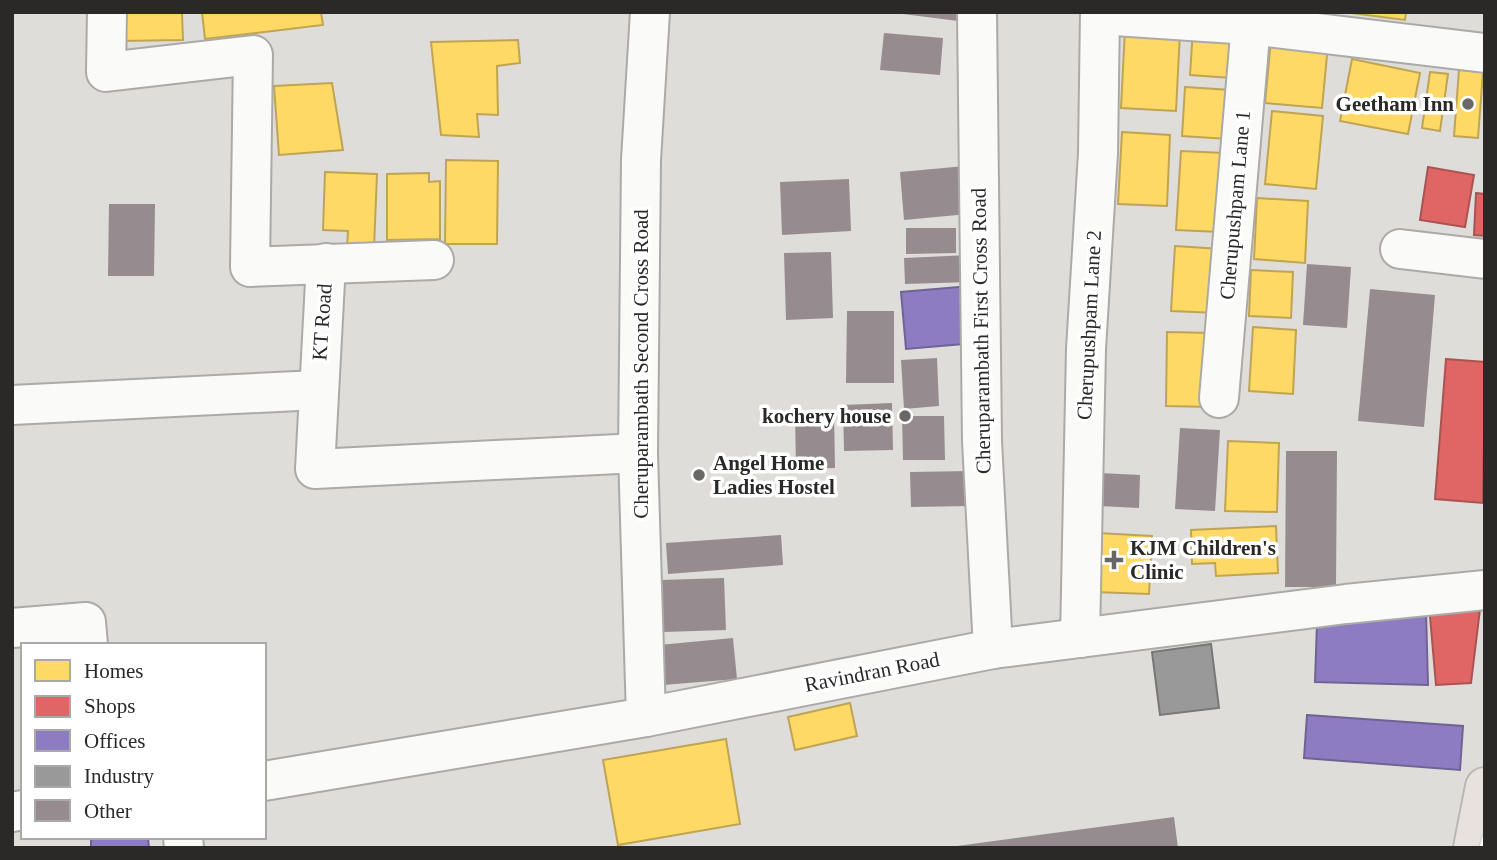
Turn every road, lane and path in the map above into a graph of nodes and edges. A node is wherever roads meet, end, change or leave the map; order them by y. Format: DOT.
graph roads {
  1 [pos="107,12"];
  2 [pos="650,12"];
  3 [pos="977,12"];
  4 [pos="1100,14"];
  5 [pos="1251,19"];
  6 [pos="1485,52"];
  7 [pos="1401,249"];
  8 [pos="1485,259"];
  9 [pos="434,260"];
  10 [pos="326,262"];
  11 [pos="318,390"];
  12 [pos="1219,398"];
  13 [pos="12,405"];
  14 [pos="638,453"];
  15 [pos="1485,590"];
  16 [pos="12,628"];
  17 [pos="1080,638"];
  18 [pos="88,643"];
  19 [pos="993,649"];
  20 [pos="646,717"];
  21 [pos="266,781"];
  22 [pos="1485,788"];
  23 [pos="1478,840"];
  1 -- 10 [label="street, KT Road"];
  2 -- 14 [label="street, Cheruparambath Second Cross Road"];
  3 -- 19 [label="street, Cheruparambath First Cross Road"];
  4 -- 5 [label="street"];
  4 -- 17 [label="street, Cherupushpam Lane 2"];
  5 -- 6 [label="street"];
  5 -- 12 [label="street, Cherupushpam Lane 1"];
  7 -- 8 [label="street"];
  9 -- 10 [label="street"];
  10 -- 11 [label="street, KT Road"];
  11 -- 13 [label="street"];
  11 -- 14 [label="street, KT Road"];
  14 -- 20 [label="street, Cheruparambath Second Cross Road"];
  15 -- 17 [label="street, Ravindran Road"];
  16 -- 18 [label="street"];
  17 -- 19 [label="street, Ravindran Road"];
  19 -- 20 [label="street, Ravindran Road"];
  20 -- 21 [label="street, Ravindran Road"];
  22 -- 23 [label="main road"];
}
